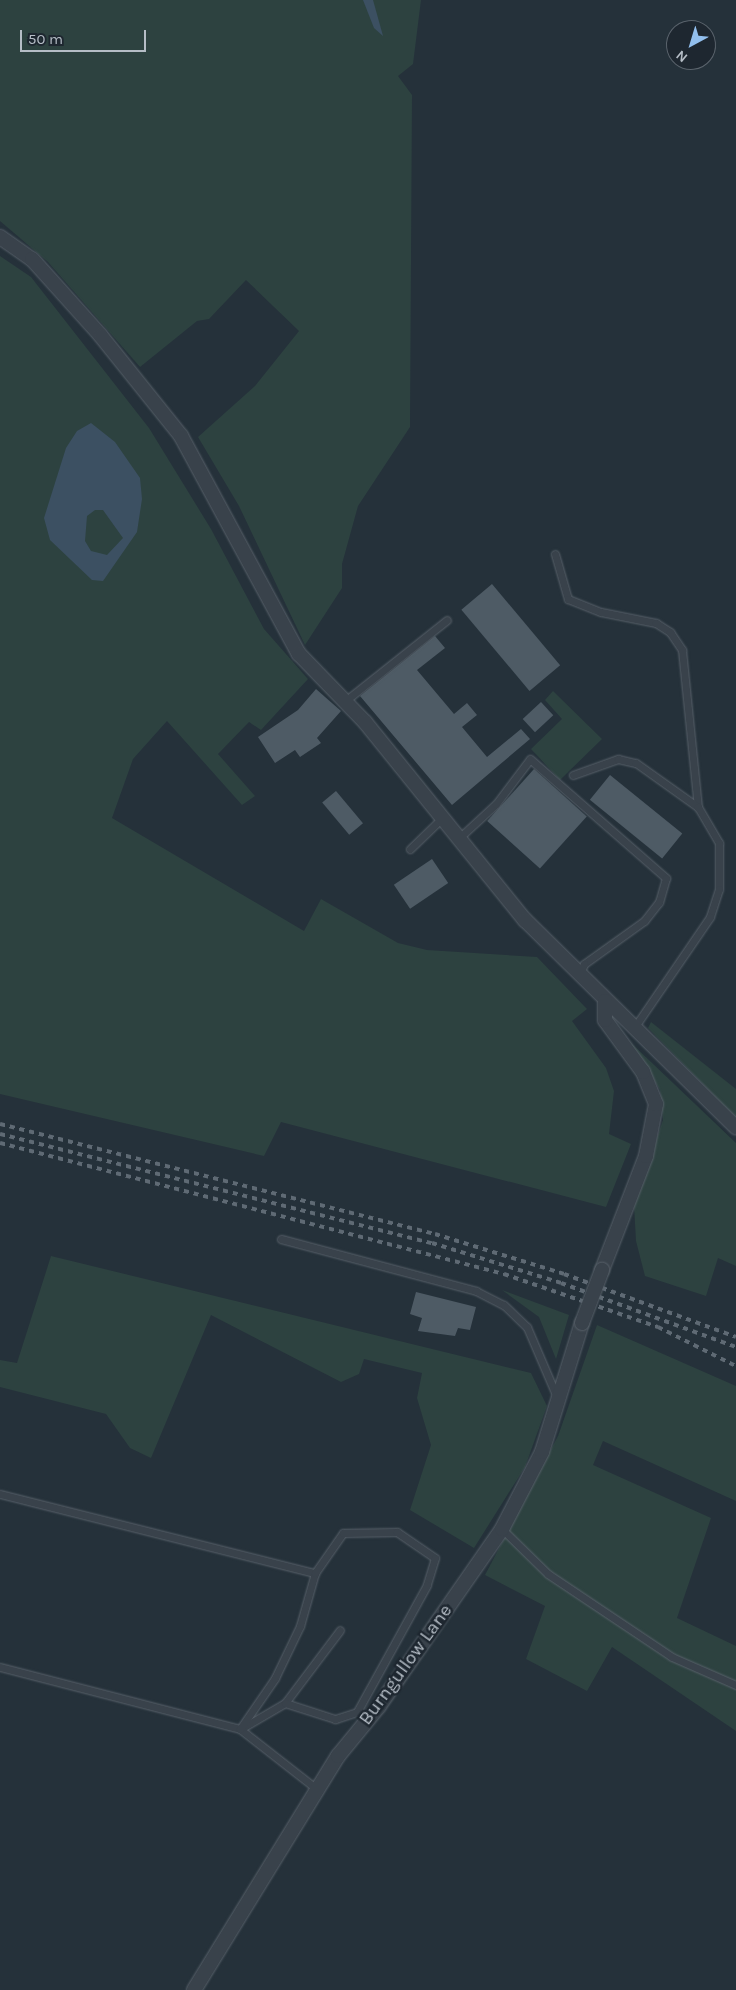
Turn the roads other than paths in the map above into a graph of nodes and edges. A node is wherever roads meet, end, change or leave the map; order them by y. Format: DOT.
graph roads {
  1 [pos="0,236"];
  2 [pos="556,554"];
  3 [pos="447,620"];
  4 [pos="345,701"];
  5 [pos="573,775"];
  6 [pos="698,807"];
  7 [pos="442,818"];
  8 [pos="459,838"];
  9 [pos="410,849"];
  10 [pos="580,975"];
  11 [pos="605,1000"];
  12 [pos="634,1029"];
  13 [pos="736,1127"];
  14 [pos="281,1239"];
  15 [pos="558,1400"];
  16 [pos="0,1494"];
  17 [pos="502,1529"];
  18 [pos="315,1573"];
  19 [pos="340,1630"];
  20 [pos="0,1667"];
  21 [pos="736,1685"];
  22 [pos="285,1704"];
  23 [pos="240,1729"];
  24 [pos="318,1790"];
  25 [pos="194,1990"];
  1 -- 4 [label="street"];
  2 -- 6 [label="lane"];
  3 -- 4 [label="lane"];
  4 -- 7 [label="street"];
  5 -- 6 [label="lane"];
  6 -- 12 [label="lane"];
  7 -- 8 [label="street"];
  7 -- 9 [label="lane"];
  8 -- 10 [label="street"];
  8 -- 10 [label="lane"];
  10 -- 11 [label="street"];
  11 -- 12 [label="street"];
  11 -- 15 [label="street, Burngullow Lane, bridge"];
  12 -- 13 [label="street"];
  14 -- 15 [label="lane"];
  15 -- 17 [label="street, Burngullow Lane"];
  16 -- 18 [label="lane"];
  17 -- 21 [label="lane"];
  17 -- 24 [label="street, Burngullow Lane"];
  18 -- 22 [label="lane"];
  18 -- 23 [label="lane"];
  19 -- 22 [label="lane"];
  20 -- 23 [label="lane"];
  22 -- 23 [label="lane"];
  23 -- 24 [label="lane"];
  24 -- 25 [label="street, Burngullow Lane"];
}
